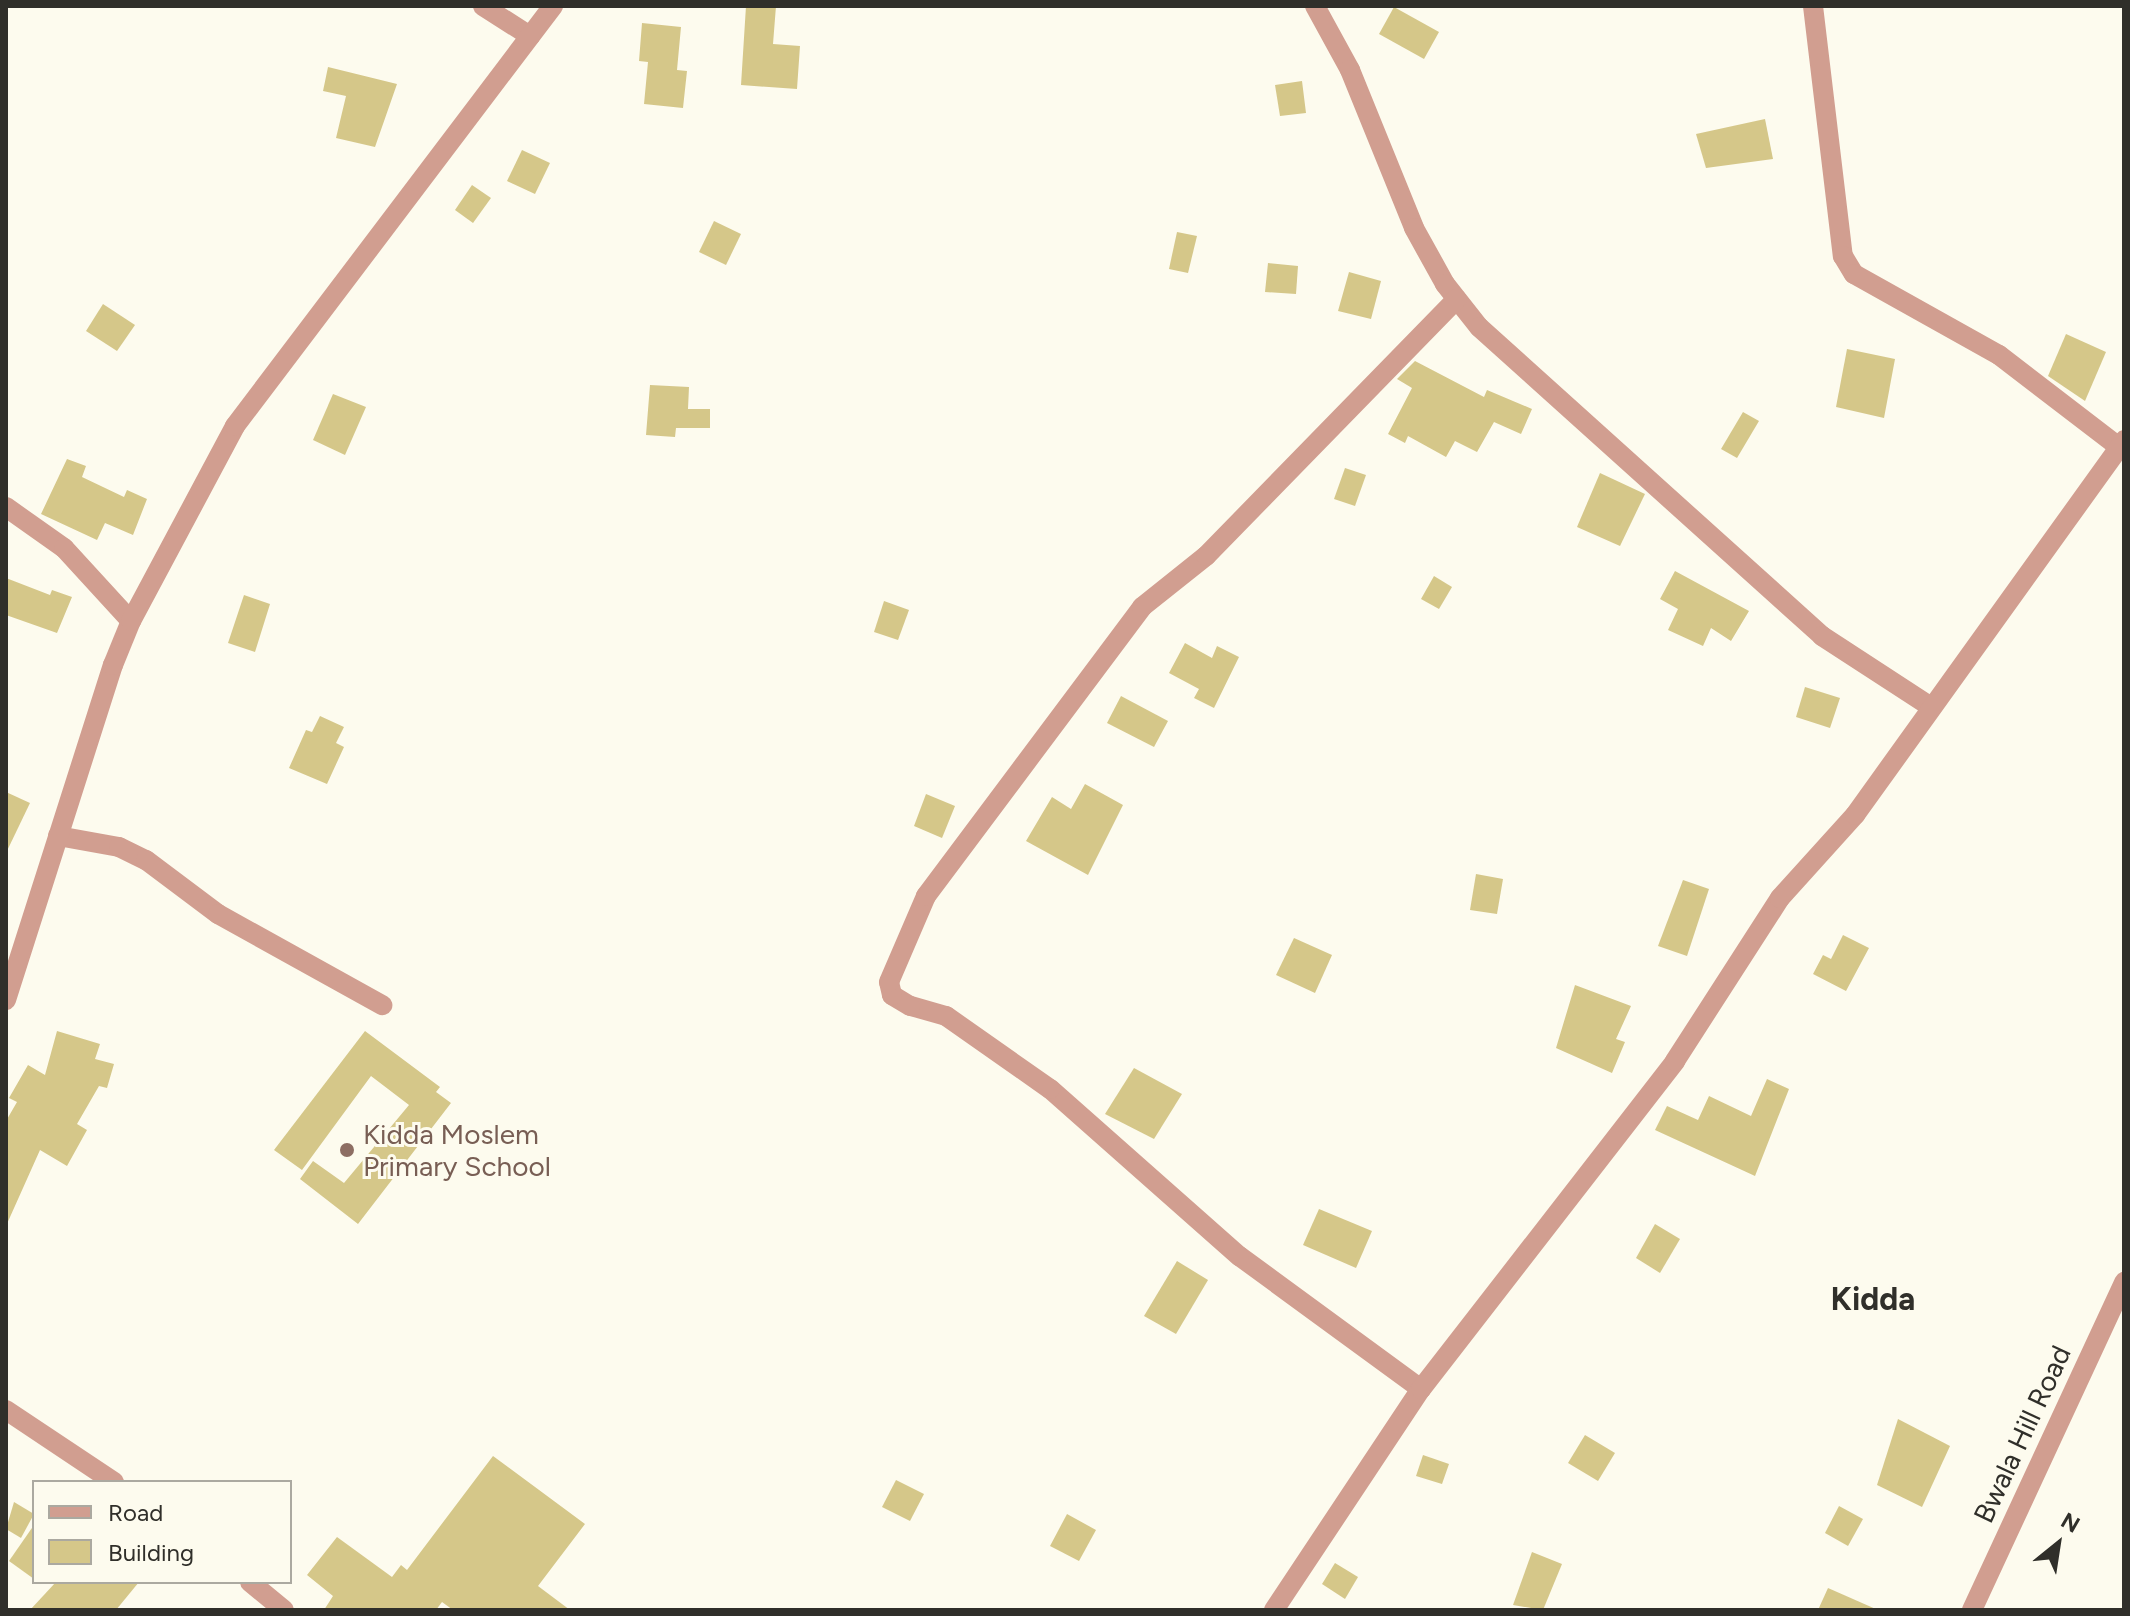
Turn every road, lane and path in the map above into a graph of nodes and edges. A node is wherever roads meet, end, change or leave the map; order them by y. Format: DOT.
graph roads {
  1 [pos="483,6"];
  2 [pos="553,6"];
  3 [pos="1315,6"];
  4 [pos="1813,6"];
  5 [pos="530,36"];
  6 [pos="1457,299"];
  7 [pos="2121,444"];
  8 [pos="6,507"];
  9 [pos="131,621"];
  10 [pos="1931,707"];
  11 [pos="58,836"];
  12 [pos="6,1000"];
  13 [pos="382,1005"];
  14 [pos="2124,1282"];
  15 [pos="1421,1389"];
  16 [pos="6,1410"];
  17 [pos="111,1480"];
  18 [pos="252,1584"];
  19 [pos="284,1610"];
  20 [pos="1274,1610"];
  21 [pos="1972,1610"];
  1 -- 5 [label="street"];
  2 -- 5 [label="street"];
  3 -- 6 [label="street"];
  4 -- 7 [label="street"];
  5 -- 9 [label="street"];
  6 -- 10 [label="street"];
  6 -- 15 [label="street"];
  7 -- 10 [label="street"];
  8 -- 9 [label="street"];
  9 -- 11 [label="street"];
  10 -- 15 [label="street"];
  11 -- 12 [label="street"];
  11 -- 13 [label="street"];
  14 -- 21 [label="street, Bwala Hill Road"];
  15 -- 20 [label="street"];
  16 -- 17 [label="street"];
  18 -- 19 [label="street"];
}
